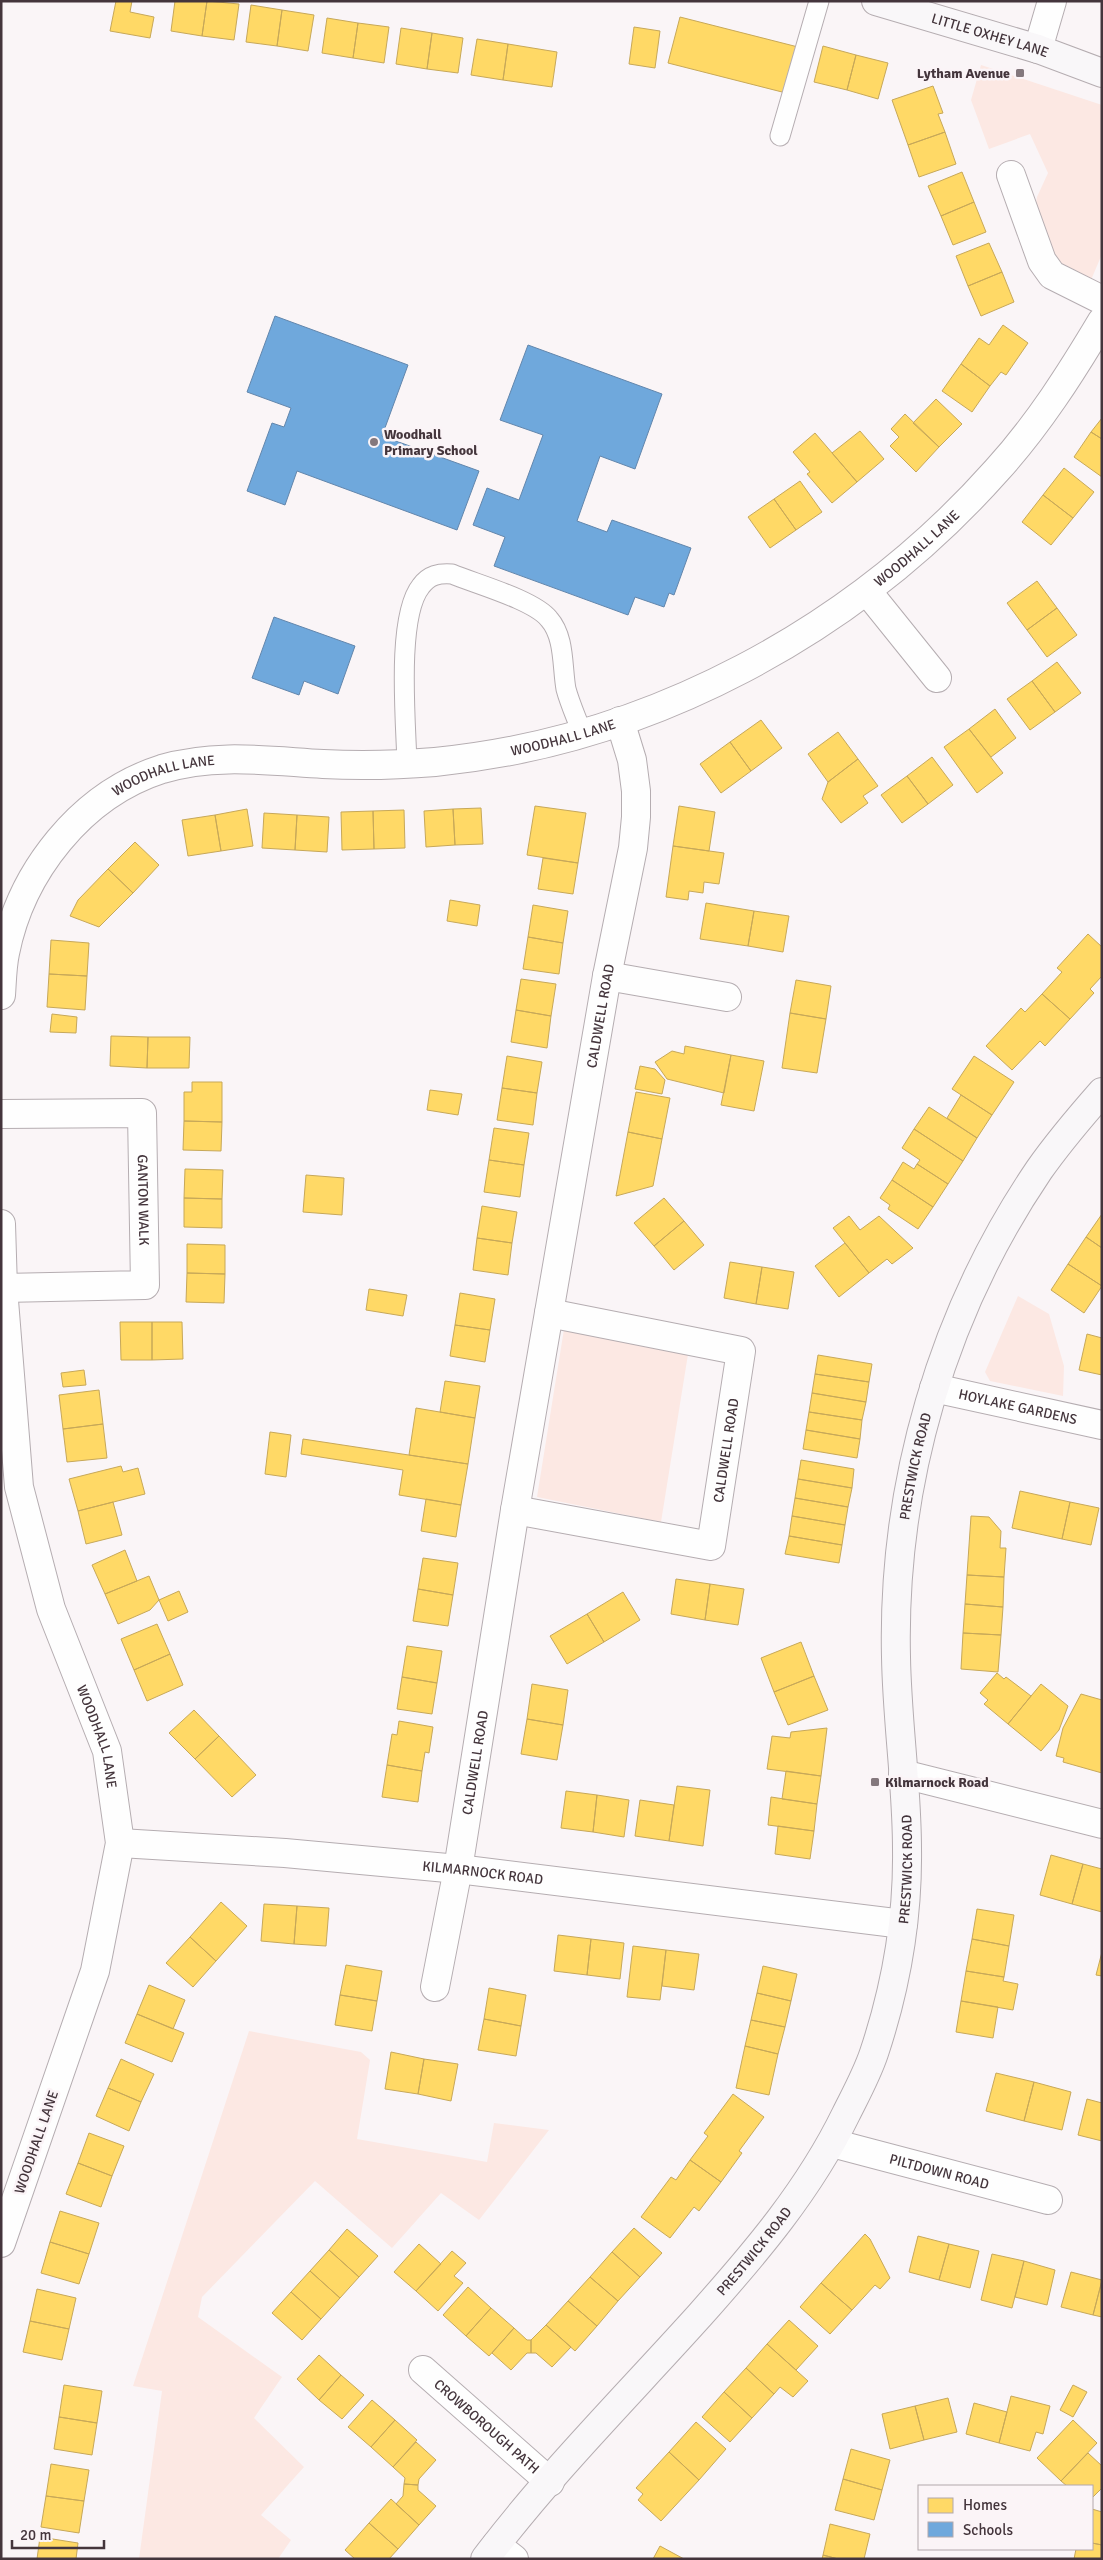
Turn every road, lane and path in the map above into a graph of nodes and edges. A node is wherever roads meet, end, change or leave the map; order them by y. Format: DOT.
graph roads {
  1 [pos="819,1"];
  2 [pos="876,1"];
  3 [pos="1052,1"];
  4 [pos="1038,49"];
  5 [pos="1102,73"];
  6 [pos="780,136"];
  7 [pos="1011,175"];
  8 [pos="1102,300"];
  9 [pos="1102,321"];
  10 [pos="867,590"];
  11 [pos="937,678"];
  12 [pos="620,721"];
  13 [pos="582,733"];
  14 [pos="407,764"];
  15 [pos="607,976"];
  16 [pos="1,995"];
  17 [pos="727,997"];
  18 [pos="1102,1092"];
  19 [pos="1,1114"];
  20 [pos="1,1224"];
  21 [pos="3,1288"];
  22 [pos="549,1313"];
  23 [pos="934,1388"];
  24 [pos="1102,1425"];
  25 [pos="515,1510"];
  26 [pos="903,1774"];
  27 [pos="1102,1824"];
  28 [pos="120,1843"];
  29 [pos="458,1869"];
  30 [pos="903,1924"];
  31 [pos="435,1987"];
  32 [pos="832,2143"];
  33 [pos="1048,2200"];
  34 [pos="1,2243"];
  35 [pos="424,2370"];
  36 [pos="550,2482"];
  37 [pos="498,2554"];
  1 -- 6 [label="lane"];
  2 -- 4 [label="main road, LITTLE OXHEY LANE"];
  3 -- 4 [label="street"];
  4 -- 5 [label="main road, LITTLE OXHEY LANE"];
  7 -- 8 [label="street"];
  9 -- 10 [label="street, WOODHALL LANE"];
  10 -- 11 [label="street"];
  10 -- 12 [label="street, WOODHALL LANE"];
  12 -- 13 [label="street, WOODHALL LANE"];
  12 -- 15 [label="street, CALDWELL ROAD"];
  13 -- 14 [label="street, WOODHALL LANE"];
  13 -- 14 [label="lane"];
  14 -- 16 [label="street, WOODHALL LANE"];
  15 -- 17 [label="street"];
  15 -- 22 [label="street, CALDWELL ROAD"];
  18 -- 23 [label="main road, PRESTWICK ROAD"];
  19 -- 21 [label="street, GANTON WALK"];
  20 -- 21 [label="street, WOODHALL LANE"];
  21 -- 28 [label="street, WOODHALL LANE"];
  22 -- 25 [label="street, CALDWELL ROAD"];
  22 -- 25 [label="street, CALDWELL ROAD"];
  23 -- 24 [label="street, HOYLAKE GARDENS"];
  23 -- 26 [label="main road, PRESTWICK ROAD"];
  25 -- 29 [label="street, CALDWELL ROAD"];
  26 -- 27 [label="street"];
  26 -- 30 [label="main road, PRESTWICK ROAD"];
  28 -- 29 [label="street, KILMARNOCK ROAD"];
  28 -- 34 [label="street, WOODHALL LANE"];
  29 -- 30 [label="street, KILMARNOCK ROAD"];
  29 -- 31 [label="street, CALDWELL ROAD"];
  30 -- 32 [label="main road, PRESTWICK ROAD"];
  32 -- 33 [label="street, PILTDOWN ROAD"];
  32 -- 36 [label="main road, PRESTWICK ROAD"];
  35 -- 36 [label="street, CROWBOROUGH PATH"];
  36 -- 37 [label="main road, PRESTWICK ROAD"];
}
